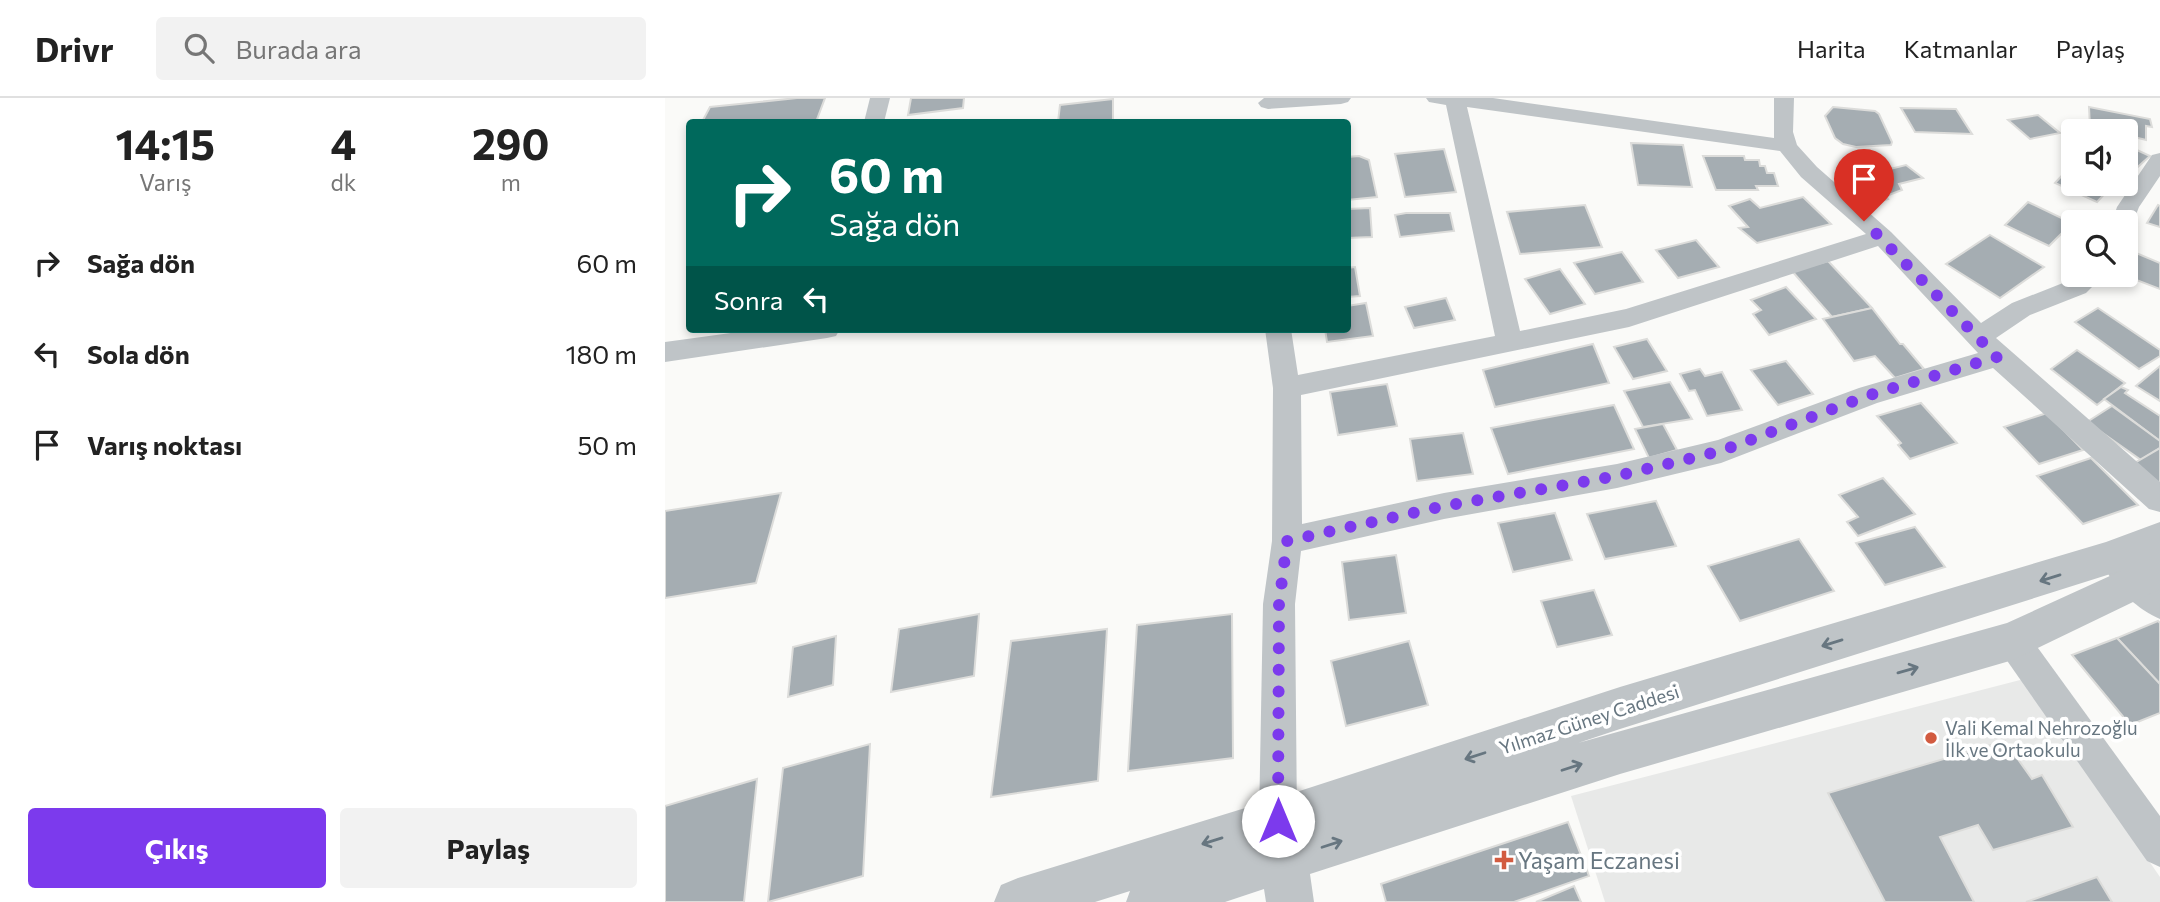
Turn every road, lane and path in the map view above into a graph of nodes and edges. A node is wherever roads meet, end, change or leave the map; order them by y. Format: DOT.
graph roads {
  1 [pos="880,98"];
  2 [pos="1341,98"];
  3 [pos="1614,98"];
  4 [pos="1784,98"];
  5 [pos="1449,99"];
  6 [pos="1268,108"];
  7 [pos="875,119"];
  8 [pos="1613,121"];
  9 [pos="1787,146"];
  10 [pos="2160,160"];
  11 [pos="2127,210"];
  12 [pos="1883,237"];
  13 [pos="2077,287"];
  14 [pos="799,333"];
  15 [pos="1278,333"];
  16 [pos="1509,341"];
  17 [pos="1988,347"];
  18 [pos="665,352"];
  19 [pos="1287,388"];
  20 [pos="2160,500"];
  21 [pos="2160,538"];
  22 [pos="1287,541"];
  23 [pos="2142,579"];
  24 [pos="2013,641"];
  25 [pos="1672,692"];
  26 [pos="1687,732"];
  27 [pos="2160,848"];
  28 [pos="1284,861"];
  29 [pos="1018,902"];
  30 [pos="1150,902"];
  1 -- 7 [label="street"];
  2 -- 6 [label="street"];
  3 -- 8 [label="street"];
  4 -- 9 [label="street"];
  5 -- 8 [label="street"];
  5 -- 16 [label="street"];
  8 -- 9 [label="street"];
  9 -- 12 [label="street"];
  10 -- 11 [label="street"];
  12 -- 16 [label="street"];
  12 -- 17 [label="street"];
  13 -- 17 [label="street"];
  14 -- 18 [label="street"];
  15 -- 19 [label="street"];
  16 -- 19 [label="street"];
  17 -- 20 [label="street"];
  17 -- 22 [label="street"];
  19 -- 22 [label="street"];
  21 -- 23 [label="street, Yılmaz Güney Caddesi"];
  22 -- 28 [label="street"];
  23 -- 24 [label="street"];
  23 -- 25 [label="street, Yılmaz Güney Caddesi, one-way"];
  26 -- 24 [label="street, one-way"];
  24 -- 27 [label="street"];
  25 -- 26 [label="street"];
  25 -- 28 [label="street, Yılmaz Güney Caddesi, one-way"];
  28 -- 26 [label="street, one-way"];
  28 -- 29 [label="street, Yılmaz Güney Caddesi, one-way"];
  28 -- 30 [label="street"];
}
